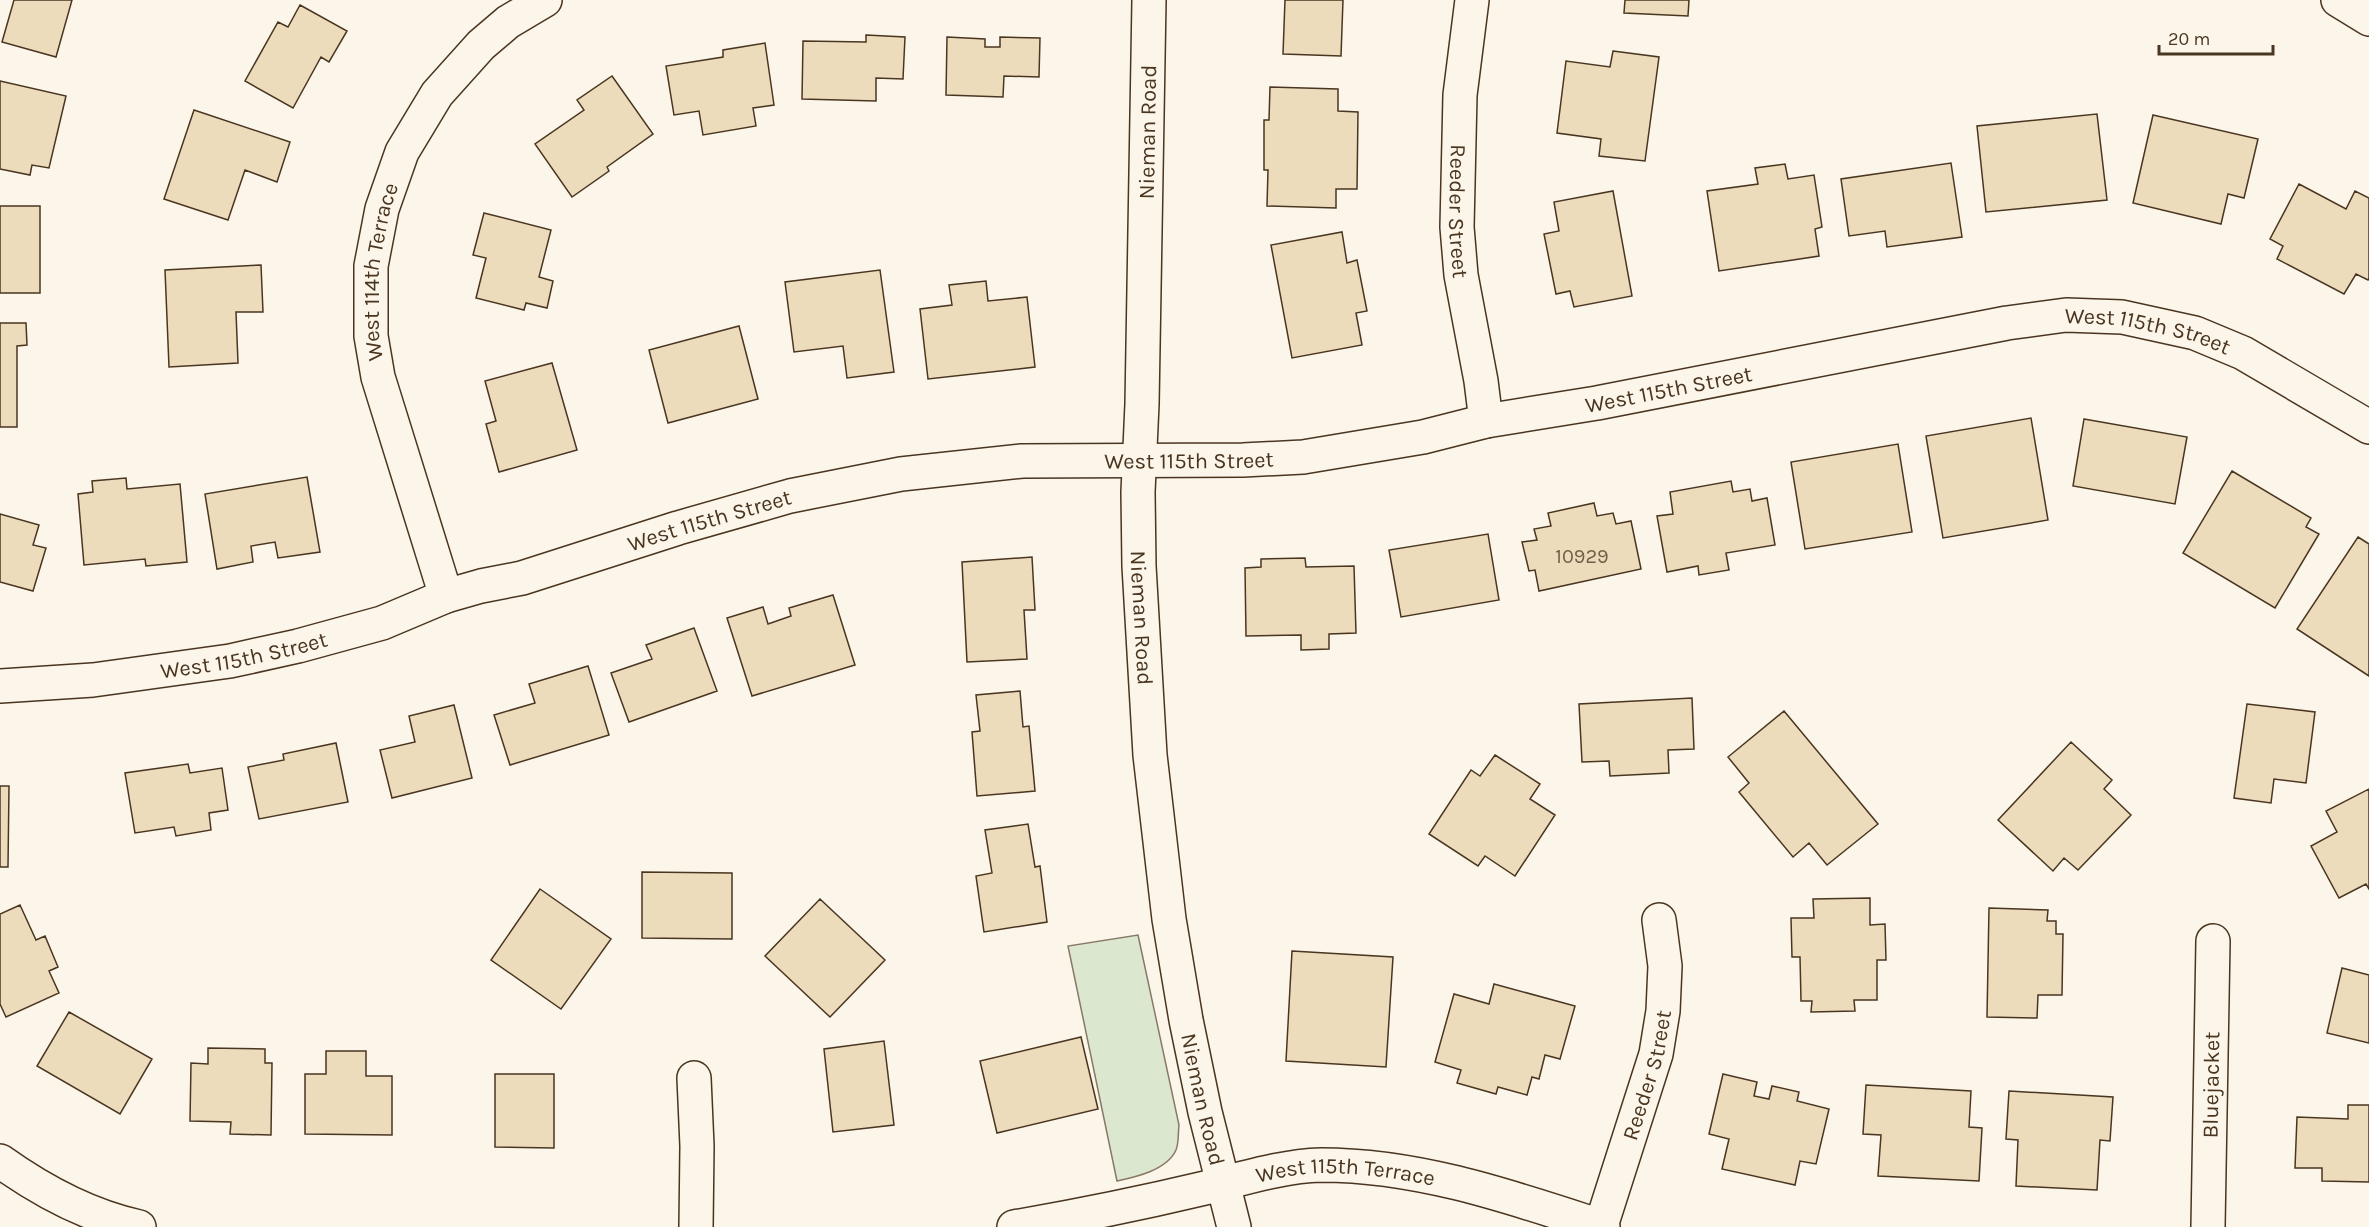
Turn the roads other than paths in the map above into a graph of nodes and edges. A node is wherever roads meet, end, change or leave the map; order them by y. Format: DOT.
graph roads {
  1 [pos="545,0"];
  2 [pos="1149,0"];
  3 [pos="1472,0"];
  4 [pos="2338,0"];
  5 [pos="2369,19"];
  6 [pos="1486,421"];
  7 [pos="2369,427"];
  8 [pos="1138,460"];
  9 [pos="446,596"];
  10 [pos="0,686"];
  11 [pos="1659,920"];
  12 [pos="2213,941"];
  13 [pos="694,1078"];
  14 [pos="0,1161"];
  15 [pos="1223,1184"];
  16 [pos="139,1227"];
  17 [pos="696,1227"];
  18 [pos="1014,1227"];
  19 [pos="1234,1227"];
  20 [pos="1602,1227"];
  21 [pos="2208,1227"];
  1 -- 9 [label="street, West 114th Terrace"];
  2 -- 8 [label="street, Nieman Road"];
  3 -- 6 [label="street, Reeder Street"];
  4 -- 5 [label="street"];
  6 -- 7 [label="street, West 115th Street"];
  6 -- 8 [label="street, West 115th Street"];
  8 -- 9 [label="street, West 115th Street"];
  8 -- 15 [label="street, Nieman Road"];
  9 -- 10 [label="street, West 115th Street"];
  11 -- 20 [label="street, Reeder Street"];
  12 -- 21 [label="street, Bluejacket"];
  13 -- 17 [label="street"];
  14 -- 16 [label="street"];
  15 -- 18 [label="street, West 115th Terrace"];
  15 -- 19 [label="street, Nieman Road"];
  15 -- 20 [label="street, West 115th Terrace"];
}
